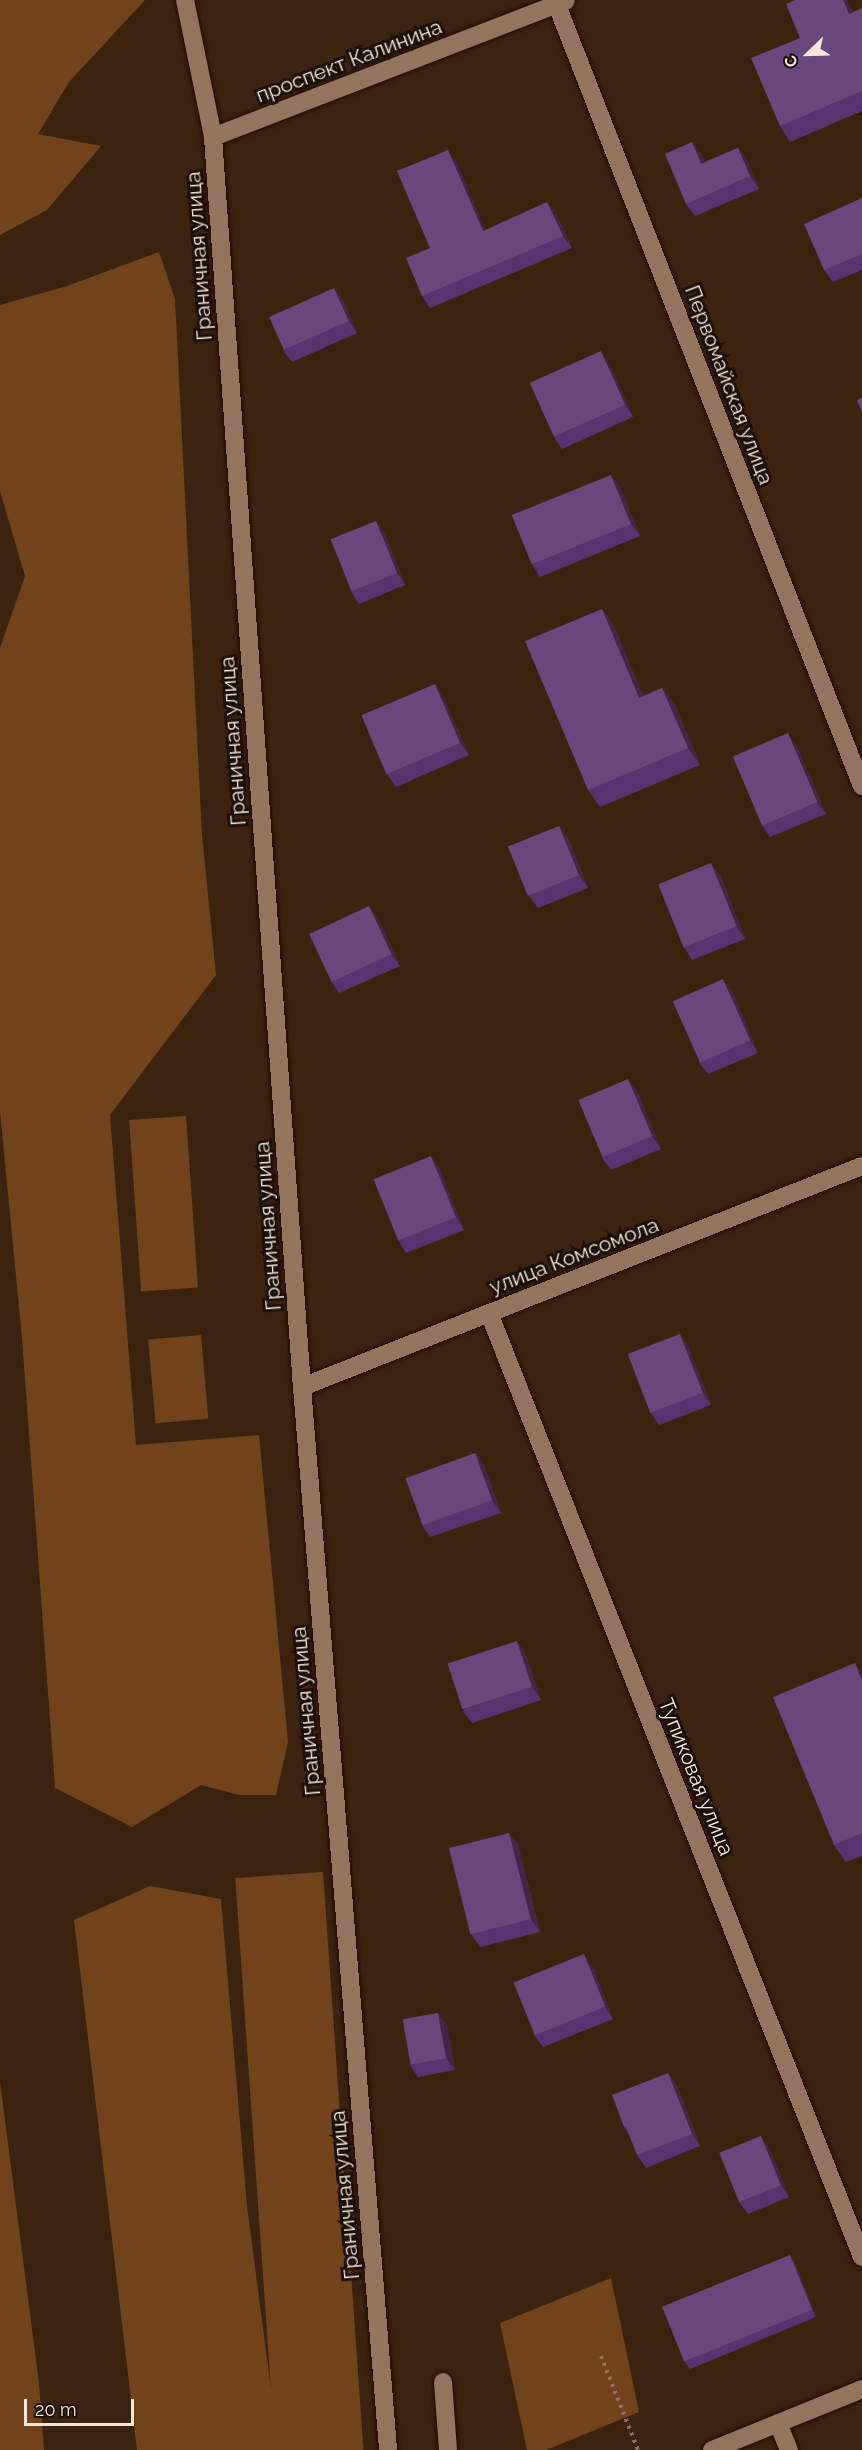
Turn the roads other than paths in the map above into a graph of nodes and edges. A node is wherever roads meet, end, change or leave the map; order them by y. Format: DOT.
graph roads {
  1 [pos="185,0"];
  2 [pos="560,1"];
  3 [pos="213,137"];
  4 [pos="862,786"];
  5 [pos="862,1166"];
  6 [pos="489,1313"];
  7 [pos="302,1387"];
  8 [pos="862,2257"];
  9 [pos="443,2382"];
  10 [pos="862,2389"];
  11 [pos="778,2423"];
  12 [pos="388,2450"];
  13 [pos="448,2450"];
  14 [pos="712,2450"];
  15 [pos="789,2450"];
  1 -- 3 [label="street, Граничная улица"];
  2 -- 3 [label="street, проспект Калинина"];
  2 -- 4 [label="street, Первомайская улица"];
  3 -- 7 [label="street, Граничная улица"];
  5 -- 6 [label="street, улица Комсомола"];
  6 -- 7 [label="street, улица Комсомола"];
  6 -- 8 [label="street, Тупиковая улица"];
  7 -- 12 [label="street, Граничная улица"];
  9 -- 13 [label="street"];
  10 -- 11 [label="street"];
  11 -- 14 [label="street"];
  11 -- 15 [label="street"];
}
